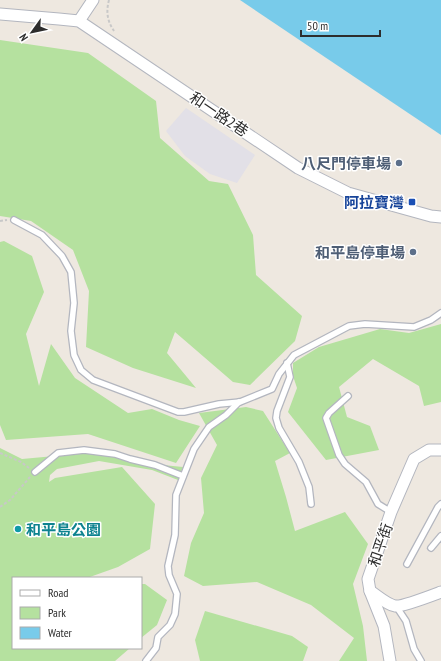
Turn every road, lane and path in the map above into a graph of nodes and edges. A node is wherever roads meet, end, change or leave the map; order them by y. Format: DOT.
graph roads {
  1 [pos="93,0"];
  2 [pos="0,14"];
  3 [pos="79,22"];
  4 [pos="441,217"];
  5 [pos="14,220"];
  6 [pos="441,313"];
  7 [pos="287,363"];
  8 [pos="348,396"];
  9 [pos="240,402"];
  10 [pos="441,450"];
  11 [pos="0,453"];
  12 [pos="35,472"];
  13 [pos="183,476"];
  14 [pos="311,504"];
  15 [pos="441,504"];
  16 [pos="0,507"];
  17 [pos="391,512"];
  18 [pos="441,536"];
  19 [pos="431,548"];
  20 [pos="407,564"];
  21 [pos="370,592"];
  22 [pos="441,592"];
  23 [pos="396,606"];
  24 [pos="146,661"];
  25 [pos="390,661"];
  26 [pos="421,661"];
  1 -- 3 [label="street"];
  2 -- 3 [label="street, 和一路2巷"];
  3 -- 4 [label="street, 和一路2巷"];
  5 -- 9 [label="lane"];
  6 -- 7 [label="lane"];
  7 -- 9 [label="lane"];
  7 -- 14 [label="lane"];
  8 -- 17 [label="lane"];
  9 -- 13 [label="lane"];
  10 -- 17 [label="street, 和平街"];
  11 -- 12 [label="path"];
  12 -- 13 [label="lane"];
  12 -- 16 [label="path"];
  13 -- 24 [label="lane"];
  15 -- 20 [label="lane"];
  17 -- 21 [label="street, 和平街"];
  18 -- 19 [label="lane"];
  21 -- 23 [label="street"];
  21 -- 25 [label="street, 和平街"];
  22 -- 23 [label="street"];
  23 -- 26 [label="lane"];
}
